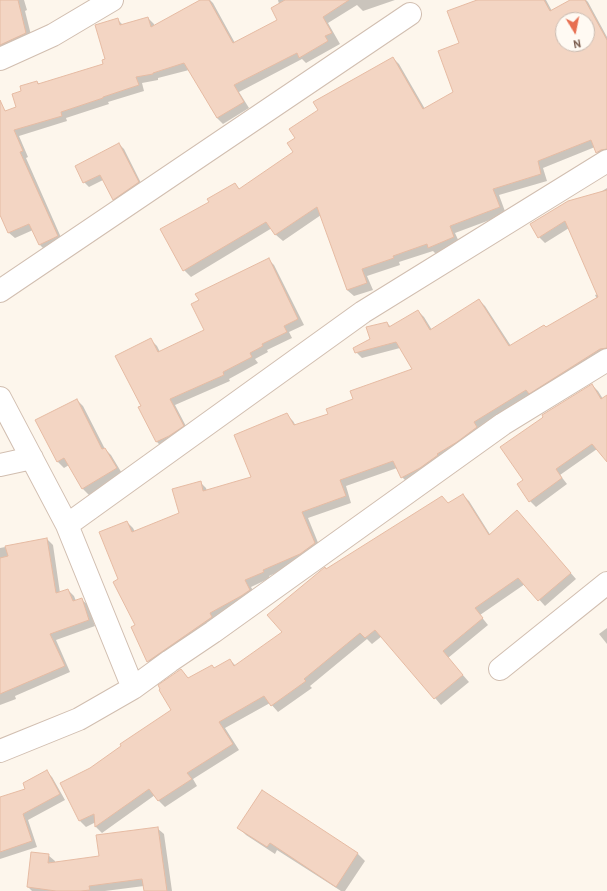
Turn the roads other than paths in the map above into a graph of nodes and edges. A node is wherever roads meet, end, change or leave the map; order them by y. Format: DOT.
graph roads {
  1 [pos="112,0"];
  2 [pos="410,14"];
  3 [pos="0,59"];
  4 [pos="607,161"];
  5 [pos="0,292"];
  6 [pos="607,360"];
  7 [pos="0,398"];
  8 [pos="32,458"];
  9 [pos="0,465"];
  10 [pos="67,525"];
  11 [pos="607,582"];
  12 [pos="500,669"];
  13 [pos="133,688"];
  14 [pos="0,751"];
  1 -- 3 [label="street"];
  2 -- 5 [label="street"];
  4 -- 10 [label="street"];
  6 -- 13 [label="street"];
  7 -- 8 [label="street"];
  8 -- 9 [label="street"];
  8 -- 10 [label="street"];
  10 -- 13 [label="street"];
  11 -- 12 [label="street"];
  13 -- 14 [label="street"];
}
